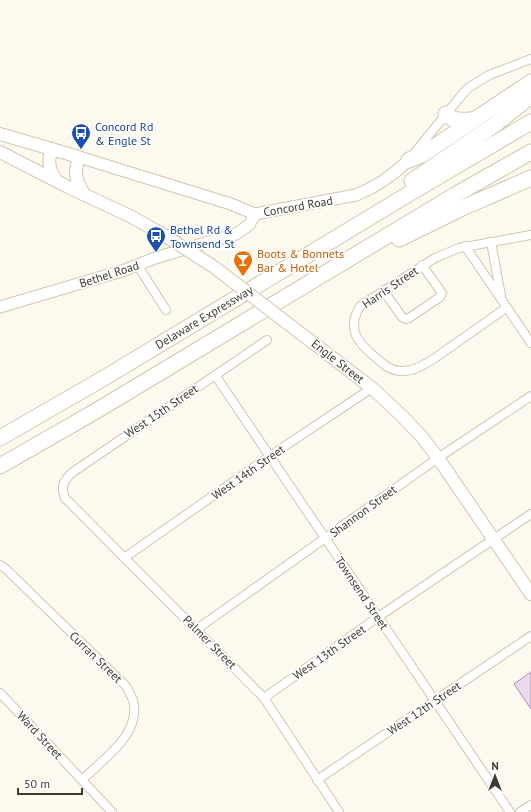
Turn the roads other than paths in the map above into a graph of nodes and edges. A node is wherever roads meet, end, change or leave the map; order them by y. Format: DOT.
graph roads {
  1 [pos="531,59"];
  2 [pos="531,82"];
  3 [pos="531,96"];
  4 [pos="446,114"];
  5 [pos="476,119"];
  6 [pos="531,122"];
  7 [pos="0,134"];
  8 [pos="52,149"];
  9 [pos="0,152"];
  10 [pos="531,152"];
  11 [pos="79,157"];
  12 [pos="409,160"];
  13 [pos="531,178"];
  14 [pos="56,180"];
  15 [pos="84,194"];
  16 [pos="256,214"];
  17 [pos="531,235"];
  18 [pos="491,242"];
  19 [pos="465,246"];
  20 [pos="422,265"];
  21 [pos="138,266"];
  22 [pos="383,290"];
  23 [pos="295,291"];
  24 [pos="504,304"];
  25 [pos="223,306"];
  26 [pos="0,307"];
  27 [pos="166,310"];
  28 [pos="267,340"];
  29 [pos="531,343"];
  30 [pos="215,375"];
  31 [pos="372,388"];
  32 [pos="531,396"];
  33 [pos="0,438"];
  34 [pos="270,456"];
  35 [pos="438,458"];
  36 [pos="0,466"];
  37 [pos="62,488"];
  38 [pos="531,514"];
  39 [pos="325,539"];
  40 [pos="493,539"];
  41 [pos="124,558"];
  42 [pos="0,565"];
  43 [pos="531,594"];
  44 [pos="378,617"];
  45 [pos="197,629"];
  46 [pos="531,636"];
  47 [pos="0,693"];
  48 [pos="264,698"];
  49 [pos="434,700"];
  50 [pos="82,780"];
  51 [pos="317,780"];
  52 [pos="531,805"];
  53 [pos="112,812"];
  54 [pos="339,812"];
  55 [pos="510,812"];
  56 [pos="520,812"];
  1 -- 4 [label="street, Concord Road"];
  2 -- 5 [label="highway"];
  3 -- 25 [label="highway"];
  4 -- 5 [label="highway"];
  4 -- 12 [label="street, Concord Road"];
  5 -- 12 [label="highway"];
  6 -- 25 [label="highway, Delaware Expressway"];
  7 -- 8 [label="main road, Concord Road"];
  8 -- 11 [label="main road, Concord Road"];
  8 -- 14 [label="main road"];
  9 -- 14 [label="main road, Engle Street"];
  10 -- 23 [label="highway, Delaware Expressway"];
  11 -- 15 [label="main road"];
  11 -- 16 [label="street, Concord Road"];
  12 -- 16 [label="street, Concord Road"];
  13 -- 23 [label="highway"];
  14 -- 15 [label="main road, Engle Street"];
  15 -- 31 [label="main road, Engle Street, bridge"];
  16 -- 21 [label="street, Bethel Road"];
  17 -- 18 [label="street, Harris Street"];
  18 -- 19 [label="street, Harris Street"];
  18 -- 24 [label="street"];
  19 -- 20 [label="street, Harris Street"];
  19 -- 24 [label="street"];
  20 -- 22 [label="street, Harris Street"];
  20 -- 22 [label="street"];
  21 -- 26 [label="street, Bethel Road"];
  21 -- 27 [label="street"];
  22 -- 24 [label="street, Harris Street"];
  23 -- 36 [label="highway, Delaware Expressway"];
  24 -- 29 [label="street"];
  25 -- 33 [label="highway, Delaware Expressway"];
  28 -- 30 [label="street, West 15th Street"];
  30 -- 34 [label="street, Townsend Street"];
  30 -- 37 [label="street, West 15th Street"];
  31 -- 34 [label="street, West 14th Street"];
  31 -- 35 [label="main road, Engle Street"];
  32 -- 35 [label="street, Shannon Street"];
  34 -- 39 [label="street, Townsend Street"];
  34 -- 41 [label="street, West 14th Street"];
  35 -- 39 [label="street, Shannon Street"];
  35 -- 40 [label="main road, Engle Street"];
  37 -- 41 [label="street, Palmer Street"];
  38 -- 40 [label="street, West 13th Street"];
  39 -- 44 [label="street, Townsend Street"];
  39 -- 45 [label="street, Shannon Street"];
  40 -- 43 [label="main road, Engle Street"];
  40 -- 44 [label="street, West 13th Street"];
  41 -- 45 [label="street, Palmer Street"];
  42 -- 50 [label="street, Curran Street"];
  44 -- 48 [label="street, West 13th Street"];
  44 -- 49 [label="street, Townsend Street"];
  45 -- 48 [label="street, Palmer Street"];
  46 -- 49 [label="street, West 12th Street"];
  47 -- 50 [label="street, Ward Street"];
  48 -- 51 [label="street, Palmer Street"];
  49 -- 51 [label="street, West 12th Street"];
  49 -- 55 [label="street, Townsend Street"];
  50 -- 53 [label="street, Ward Street"];
  51 -- 54 [label="street, Palmer Street"];
  52 -- 56 [label="street"];
}
